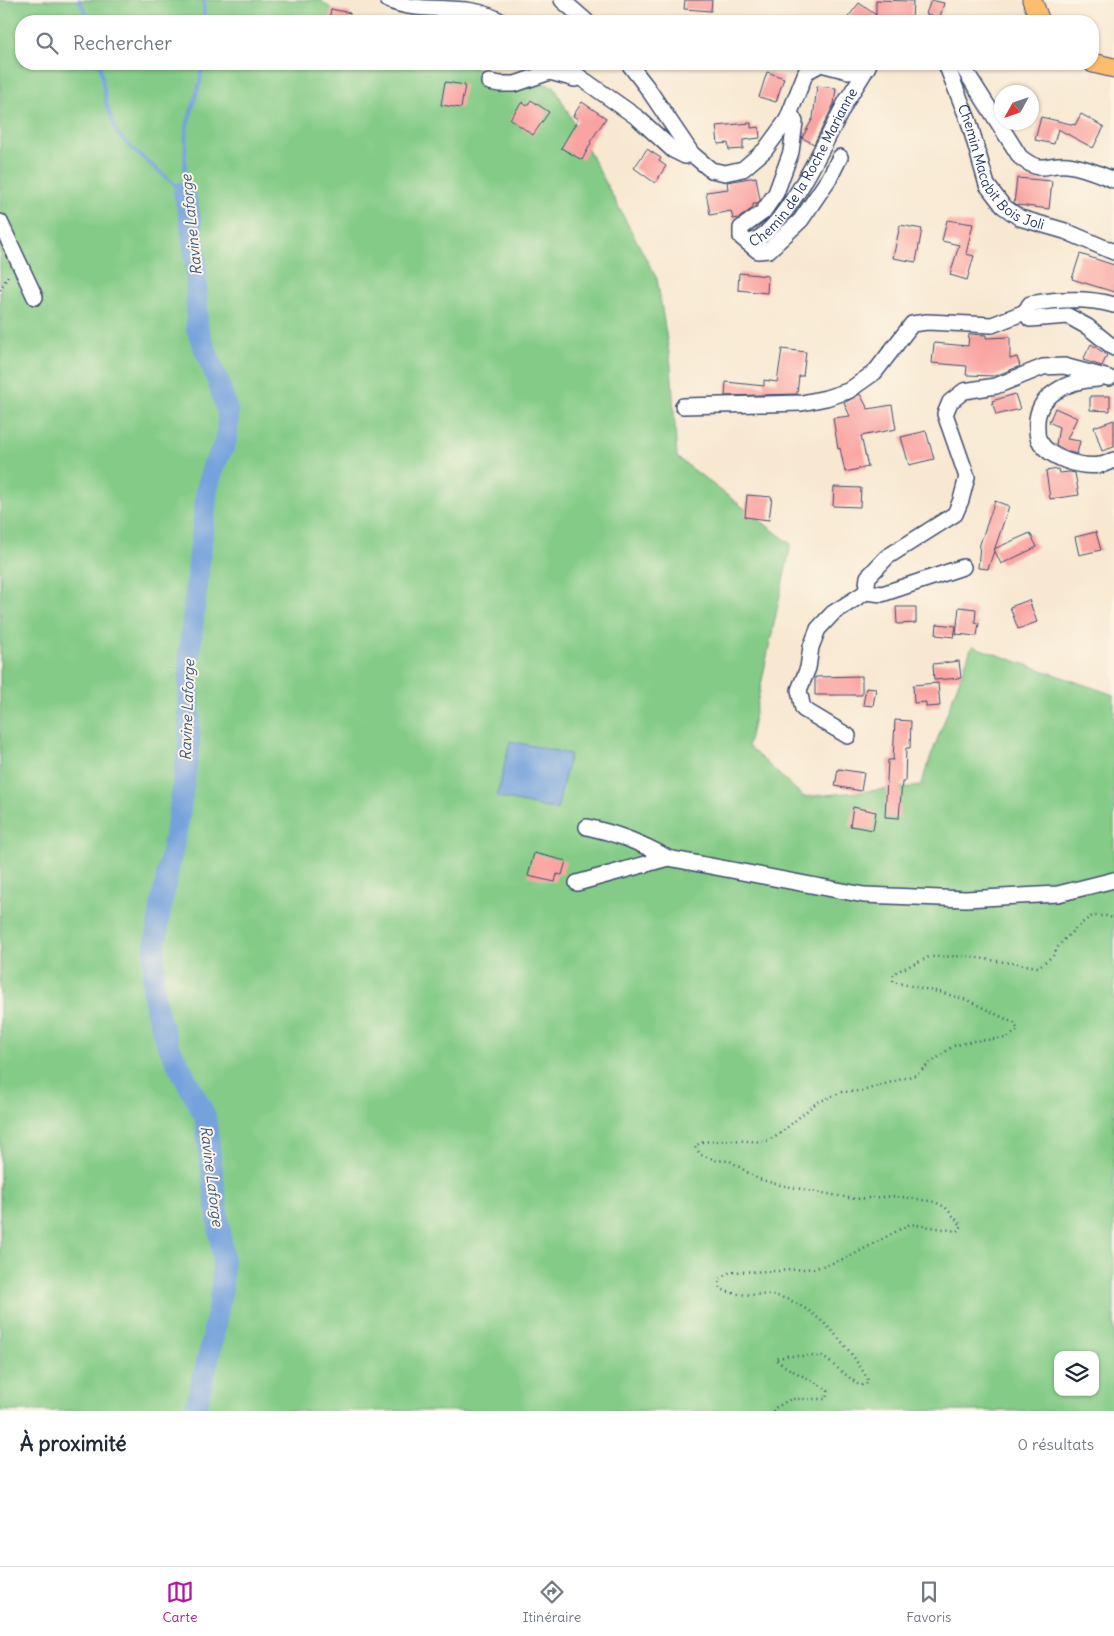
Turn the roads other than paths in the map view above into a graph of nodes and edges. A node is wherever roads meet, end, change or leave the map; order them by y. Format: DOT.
graph roads {
  1 [pos="388,0"];
  2 [pos="562,0"];
  3 [pos="1032,0"];
  4 [pos="491,15"];
  5 [pos="579,15"];
  6 [pos="1038,15"];
  7 [pos="1099,64"];
  8 [pos="1114,68"];
  9 [pos="570,70"];
  10 [pos="634,70"];
  11 [pos="810,70"];
  12 [pos="866,70"];
  13 [pos="948,70"];
  14 [pos="965,70"];
  15 [pos="489,82"];
  16 [pos="589,83"];
  17 [pos="786,120"];
  18 [pos="692,154"];
  19 [pos="840,156"];
  20 [pos="1114,180"];
  21 [pos="0,222"];
  22 [pos="747,242"];
  23 [pos="1114,252"];
  24 [pos="35,297"];
  25 [pos="1114,305"];
  26 [pos="1025,312"];
  27 [pos="1114,348"];
  28 [pos="1111,378"];
  29 [pos="683,406"];
  30 [pos="1114,460"];
  31 [pos="963,567"];
  32 [pos="866,592"];
  33 [pos="848,736"];
  34 [pos="587,827"];
  35 [pos="668,858"];
  36 [pos="1114,880"];
  37 [pos="577,883"];
  1 -- 4 [label="street"];
  2 -- 5 [label="street"];
  3 -- 6 [label="main road"];
  7 -- 8 [label="main road"];
  9 -- 16 [label="street"];
  10 -- 18 [label="street"];
  11 -- 17 [label="street"];
  12 -- 22 [label="street, Chemin de la Roche Marianne"];
  13 -- 23 [label="street, Chemin Macabit Bois Joli"];
  14 -- 20 [label="street, Chemin Macabit Bois Joli"];
  15 -- 16 [label="street"];
  16 -- 18 [label="street"];
  17 -- 18 [label="street"];
  17 -- 22 [label="street, Chemin de la Roche Marianne"];
  19 -- 22 [label="street"];
  21 -- 24 [label="street"];
  25 -- 26 [label="street"];
  26 -- 27 [label="street"];
  26 -- 29 [label="street"];
  28 -- 30 [label="street"];
  28 -- 32 [label="street"];
  31 -- 32 [label="street"];
  32 -- 33 [label="street"];
  34 -- 35 [label="street"];
  35 -- 36 [label="street"];
  35 -- 37 [label="street"];
}
